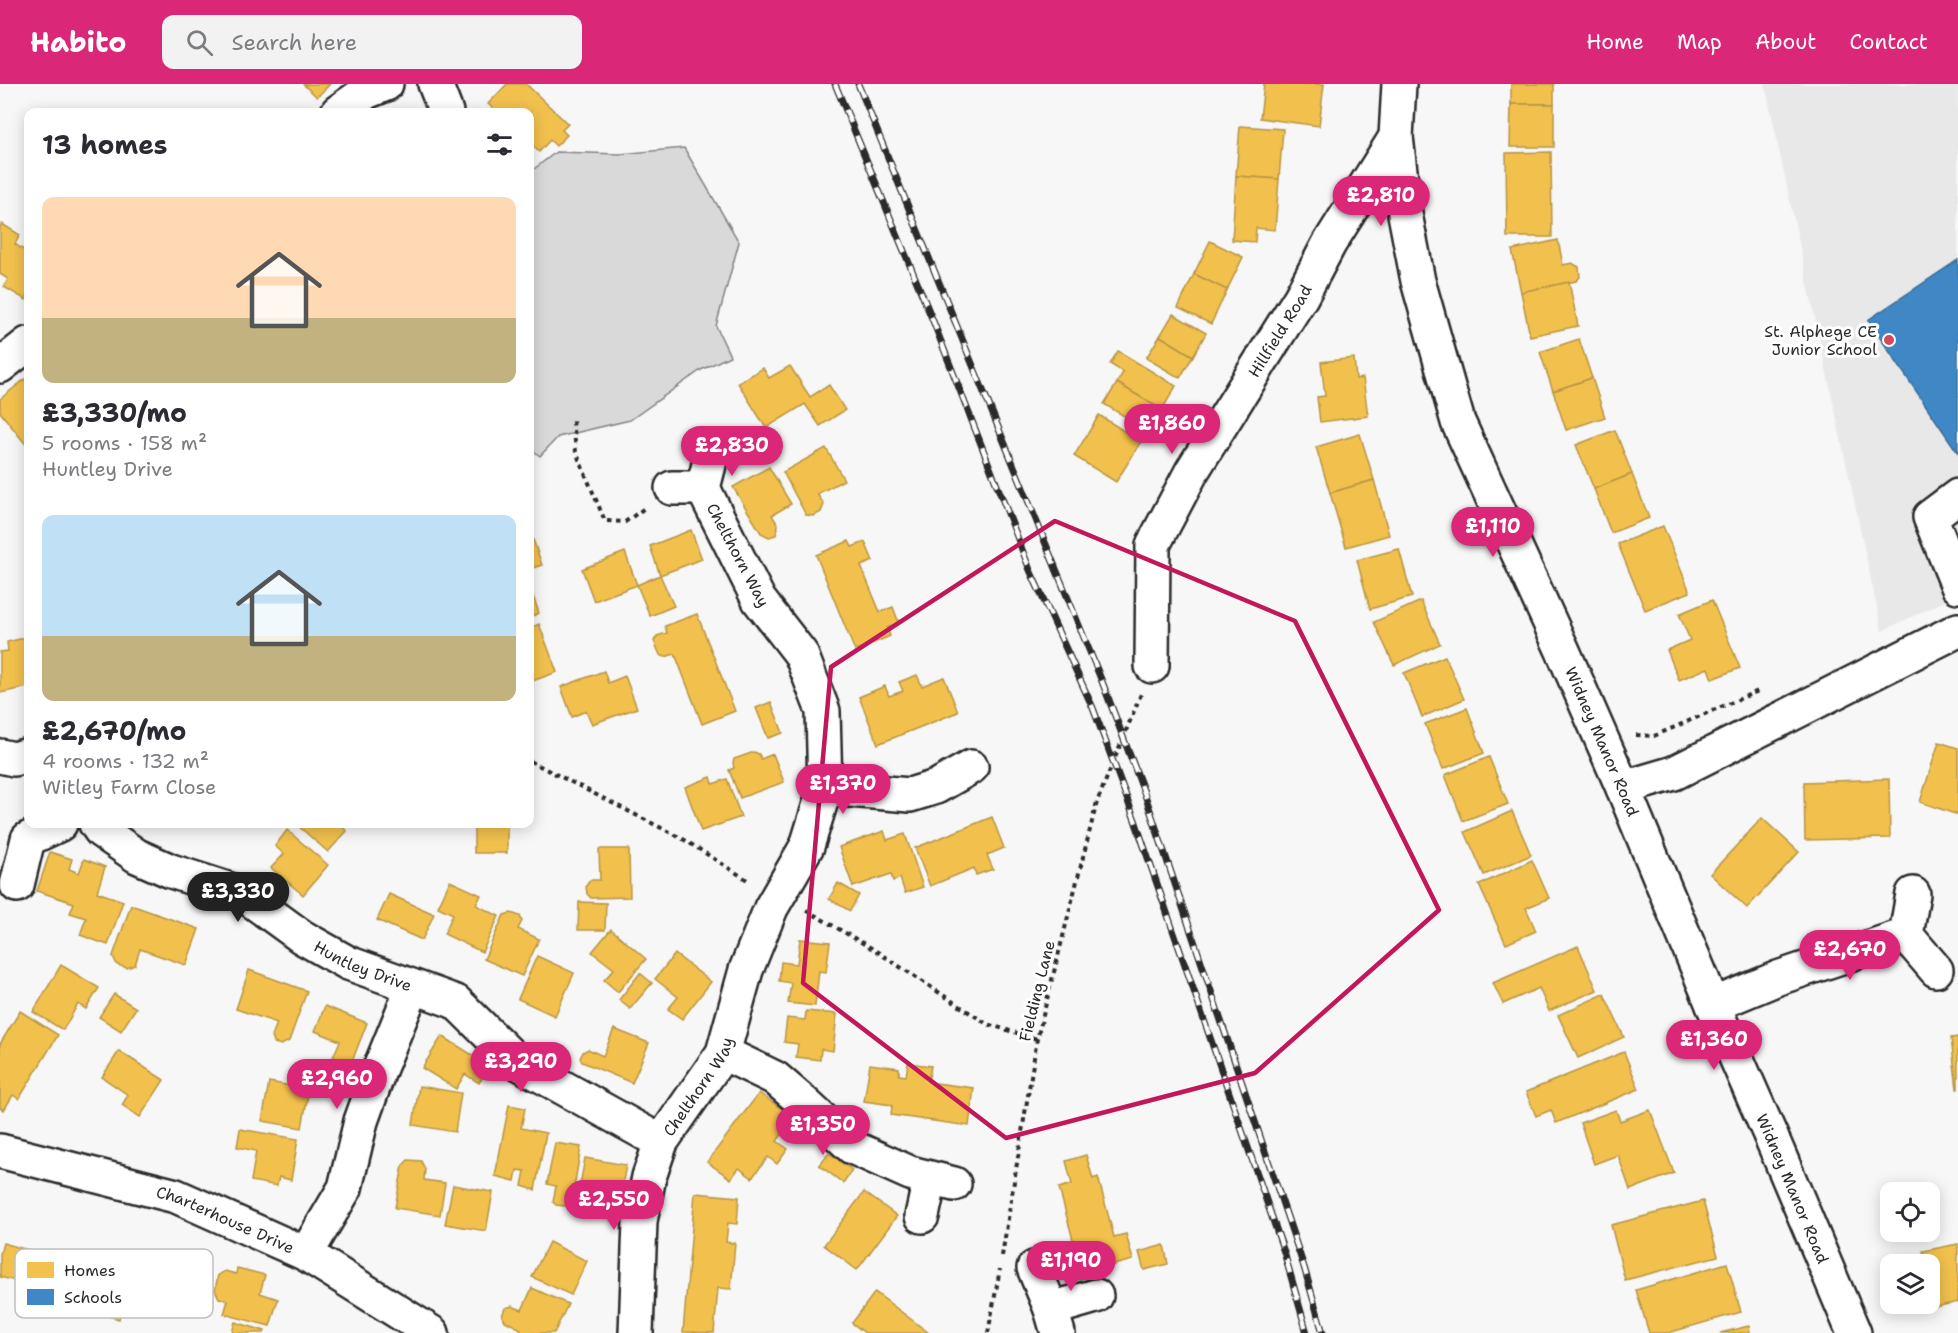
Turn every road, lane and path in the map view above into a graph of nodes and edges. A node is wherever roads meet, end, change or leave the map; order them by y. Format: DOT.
graph roads {
  1 [pos="386,84"];
  2 [pos="435,84"];
  3 [pos="1399,84"];
  4 [pos="344,108"];
  5 [pos="444,108"];
  6 [pos="1396,137"];
  7 [pos="24,347"];
  8 [pos="0,366"];
  9 [pos="573,421"];
  10 [pos="712,453"];
  11 [pos="687,488"];
  12 [pos="1958,496"];
  13 [pos="1958,586"];
  14 [pos="1958,630"];
  15 [pos="1152,666"];
  16 [pos="0,756"];
  17 [pos="24,756"];
  18 [pos="534,763"];
  19 [pos="971,767"];
  20 [pos="825,788"];
  21 [pos="1623,788"];
  22 [pos="51,828"];
  23 [pos="99,828"];
  24 [pos="753,884"];
  25 [pos="17,885"];
  26 [pos="1913,894"];
  27 [pos="798,905"];
  28 [pos="1906,935"];
  29 [pos="1936,970"];
  30 [pos="413,987"];
  31 [pos="1713,1005"];
  32 [pos="1037,1039"];
  33 [pos="723,1053"];
  34 [pos="661,1142"];
  35 [pos="0,1151"];
  36 [pos="922,1216"];
  37 [pos="306,1254"];
  38 [pos="1035,1268"];
  39 [pos="1096,1296"];
  40 [pos="1054,1321"];
  41 [pos="432,1333"];
  42 [pos="636,1333"];
  43 [pos="988,1333"];
  44 [pos="1854,1333"];
  1 -- 4 [label="street"];
  2 -- 5 [label="street"];
  3 -- 6 [label="street, Widney Manor Road"];
  6 -- 15 [label="street, Hillfield Road"];
  6 -- 21 [label="street, Widney Manor Road"];
  7 -- 8 [label="street"];
  9 -- 11 [label="path"];
  10 -- 11 [label="street, Chelthorn Way"];
  11 -- 20 [label="street, Chelthorn Way"];
  12 -- 13 [label="street"];
  14 -- 21 [label="street"];
  15 -- 32 [label="path, Fielding Lane"];
  16 -- 17 [label="street"];
  18 -- 24 [label="path"];
  19 -- 20 [label="street"];
  20 -- 33 [label="street, Chelthorn Way"];
  21 -- 31 [label="street, Widney Manor Road"];
  22 -- 25 [label="street"];
  23 -- 30 [label="street, Huntley Drive"];
  26 -- 28 [label="street"];
  27 -- 32 [label="path"];
  28 -- 29 [label="street"];
  28 -- 31 [label="street"];
  30 -- 34 [label="street, Chelthorn Way"];
  30 -- 37 [label="street, Huntley Drive"];
  31 -- 44 [label="street, Widney Manor Road"];
  32 -- 43 [label="path, Fielding Lane"];
  33 -- 34 [label="street, Chelthorn Way"];
  33 -- 36 [label="street"];
  34 -- 42 [label="street"];
  35 -- 37 [label="street, Charterhouse Drive"];
  37 -- 41 [label="street, Charterhouse Drive"];
  38 -- 40 [label="street"];
  39 -- 40 [label="street"];
}
